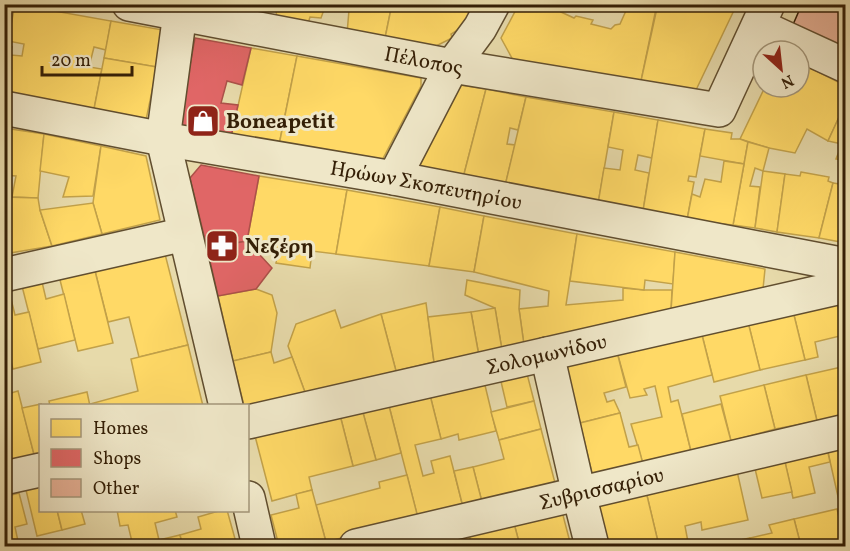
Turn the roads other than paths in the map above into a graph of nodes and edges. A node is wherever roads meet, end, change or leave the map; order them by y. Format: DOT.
graph roads {
  1 [pos="129,4"];
  2 [pos="493,4"];
  3 [pos="180,14"];
  4 [pos="249,15"];
  5 [pos="763,15"];
  6 [pos="452,66"];
  7 [pos="846,66"];
  8 [pos="4,108"];
  9 [pos="163,139"];
  10 [pos="394,178"];
  11 [pos="185,234"];
  12 [pos="846,265"];
  13 [pos="4,275"];
  14 [pos="846,286"];
  15 [pos="548,354"];
  16 [pos="226,404"];
  17 [pos="249,423"];
  18 [pos="846,431"];
  19 [pos="39,470"];
  20 [pos="4,478"];
  21 [pos="579,494"];
  22 [pos="249,502"];
  23 [pos="259,546"];
  24 [pos="356,546"];
  25 [pos="592,546"];
  1 -- 3 [label="street, Πέλοπος"];
  2 -- 6 [label="street"];
  3 -- 4 [label="street, Πέλοπος"];
  3 -- 9 [label="street"];
  4 -- 6 [label="street, Πέλοπος"];
  5 -- 6 [label="street, Πέλοπος"];
  5 -- 7 [label="street"];
  6 -- 10 [label="street"];
  8 -- 9 [label="street, Ηρώων Σκοπευτηρίου"];
  9 -- 10 [label="street, Ηρώων Σκοπευτηρίου"];
  9 -- 11 [label="street"];
  10 -- 12 [label="street, Ηρώων Σκοπευτηρίου"];
  11 -- 13 [label="street"];
  11 -- 16 [label="street"];
  14 -- 15 [label="street, Σολομωνίδου"];
  15 -- 17 [label="street, Σολομωνίδου"];
  15 -- 21 [label="street"];
  18 -- 21 [label="street, Συβρισσαρίου"];
  19 -- 20 [label="street"];
  21 -- 24 [label="street, Συβρισσαρίου"];
  21 -- 25 [label="street"];
  22 -- 23 [label="street"];
}
